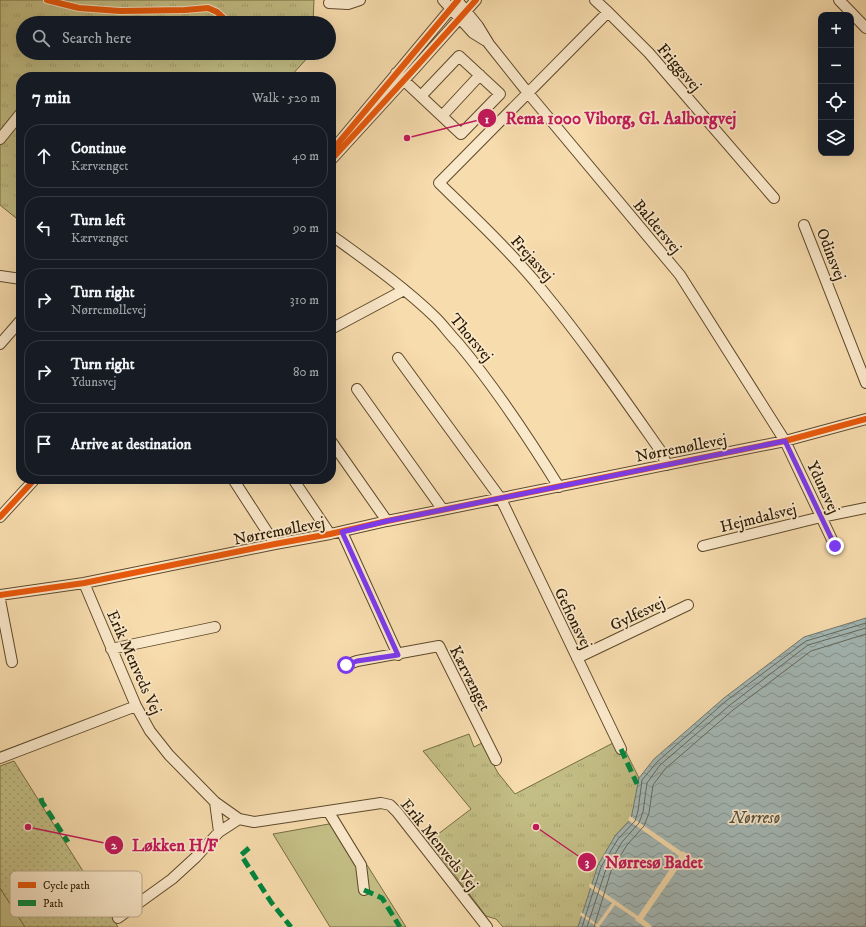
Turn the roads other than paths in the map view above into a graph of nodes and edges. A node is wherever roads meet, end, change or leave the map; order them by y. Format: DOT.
graph roads {
  1 [pos="360,0"];
  2 [pos="443,0"];
  3 [pos="458,0"];
  4 [pos="476,0"];
  5 [pos="595,0"];
  6 [pos="839,0"];
  7 [pos="329,3"];
  8 [pos="451,8"];
  9 [pos="608,12"];
  10 [pos="463,14"];
  11 [pos="866,28"];
  12 [pos="396,73"];
  13 [pos="480,75"];
  14 [pos="404,80"];
  15 [pos="528,92"];
  16 [pos="421,96"];
  17 [pos="442,116"];
  18 [pos="16,119"];
  19 [pos="0,139"];
  20 [pos="336,146"];
  21 [pos="336,155"];
  22 [pos="774,198"];
  23 [pos="804,225"];
  24 [pos="336,239"];
  25 [pos="0,276"];
  26 [pos="16,278"];
  27 [pos="404,290"];
  28 [pos="16,326"];
  29 [pos="336,326"];
  30 [pos="0,344"];
  31 [pos="398,358"];
  32 [pos="866,383"];
  33 [pos="357,388"];
  34 [pos="866,419"];
  35 [pos="785,441"];
  36 [pos="336,448"];
  37 [pos="666,465"];
  38 [pos="30,484"];
  39 [pos="236,484"];
  40 [pos="296,484"];
  41 [pos="559,487"];
  42 [pos="501,499"];
  43 [pos="866,508"];
  44 [pos="443,510"];
  45 [pos="0,517"];
  46 [pos="821,517"];
  47 [pos="387,521"];
  48 [pos="342,532"];
  49 [pos="330,534"];
  50 [pos="275,544"];
  51 [pos="703,546"];
  52 [pos="835,546"];
  53 [pos="84,582"];
  54 [pos="0,595"];
  55 [pos="0,600"];
  56 [pos="688,605"];
  57 [pos="215,627"];
  58 [pos="111,649"];
  59 [pos="398,655"];
  60 [pos="577,658"];
  61 [pos="12,662"];
  62 [pos="346,665"];
  63 [pos="136,706"];
  64 [pos="621,749"];
  65 [pos="0,758"];
  66 [pos="496,760"];
  67 [pos="215,802"];
  68 [pos="328,811"];
  69 [pos="239,819"];
  70 [pos="219,832"];
  71 [pos="364,890"];
  72 [pos="142,901"];
  73 [pos="487,927"];
  1 -- 7 [label="street"];
  2 -- 8 [label="street"];
  3 -- 8 [label="street"];
  3 -- 10 [label="street"];
  4 -- 10 [label="street"];
  5 -- 9 [label="street, Friggsvej"];
  6 -- 11 [label="street"];
  8 -- 10 [label="street"];
  8 -- 12 [label="street"];
  9 -- 15 [label="street"];
  9 -- 22 [label="street, Friggsvej"];
  10 -- 14 [label="street"];
  10 -- 15 [label="street, Baldersvej"];
  12 -- 14 [label="street"];
  12 -- 20 [label="street"];
  13 -- 16 [label="street"];
  13 -- 17 [label="street"];
  13 -- 17 [label="street"];
  14 -- 16 [label="street"];
  14 -- 21 [label="street"];
  15 -- 35 [label="street, Baldersvej"];
  15 -- 37 [label="street, Frejasvej"];
  16 -- 17 [label="street"];
  18 -- 19 [label="street"];
  23 -- 32 [label="street, Odinsvej"];
  24 -- 27 [label="street, Thorsvej"];
  25 -- 26 [label="street"];
  27 -- 29 [label="street"];
  27 -- 41 [label="street, Thorsvej"];
  28 -- 30 [label="street"];
  31 -- 42 [label="street"];
  33 -- 44 [label="street"];
  34 -- 35 [label="street, Nørremøllevej"];
  35 -- 37 [label="street, Nørremøllevej"];
  35 -- 46 [label="street, Ydunsvej"];
  36 -- 47 [label="street"];
  37 -- 41 [label="street, Nørremøllevej"];
  38 -- 45 [label="street"];
  39 -- 50 [label="street, Nørremøllevej"];
  40 -- 49 [label="street, Nørremøllevej"];
  41 -- 42 [label="street, Nørremøllevej"];
  42 -- 44 [label="street, Nørremøllevej"];
  42 -- 60 [label="street, Gefionsvej"];
  43 -- 46 [label="street, Hejmdalsvej"];
  44 -- 47 [label="street, Nørremøllevej"];
  46 -- 51 [label="street, Hejmdalsvej"];
  46 -- 52 [label="street, Ydunsvej"];
  47 -- 48 [label="street, Nørremøllevej"];
  48 -- 49 [label="street, Nørremøllevej"];
  48 -- 59 [label="street"];
  49 -- 50 [label="street, Nørremøllevej"];
  50 -- 53 [label="street, Nørremøllevej"];
  53 -- 54 [label="street, Nørremøllevej"];
  53 -- 58 [label="street, Erik Menveds Vej"];
  55 -- 61 [label="street"];
  56 -- 60 [label="street, Gylfesvej"];
  57 -- 58 [label="street"];
  58 -- 63 [label="street, Erik Menveds Vej"];
  59 -- 62 [label="street, Kærvænget"];
  59 -- 66 [label="street, Kærvænget"];
  60 -- 64 [label="street, Gefionsvej"];
  63 -- 65 [label="street"];
  63 -- 67 [label="street, Erik Menveds Vej"];
  67 -- 69 [label="street, Erik Menveds Vej"];
  67 -- 70 [label="street"];
  68 -- 69 [label="street, Erik Menveds Vej"];
  68 -- 71 [label="street"];
  68 -- 73 [label="street, Erik Menveds Vej"];
  69 -- 70 [label="street"];
  70 -- 72 [label="street"];
}
